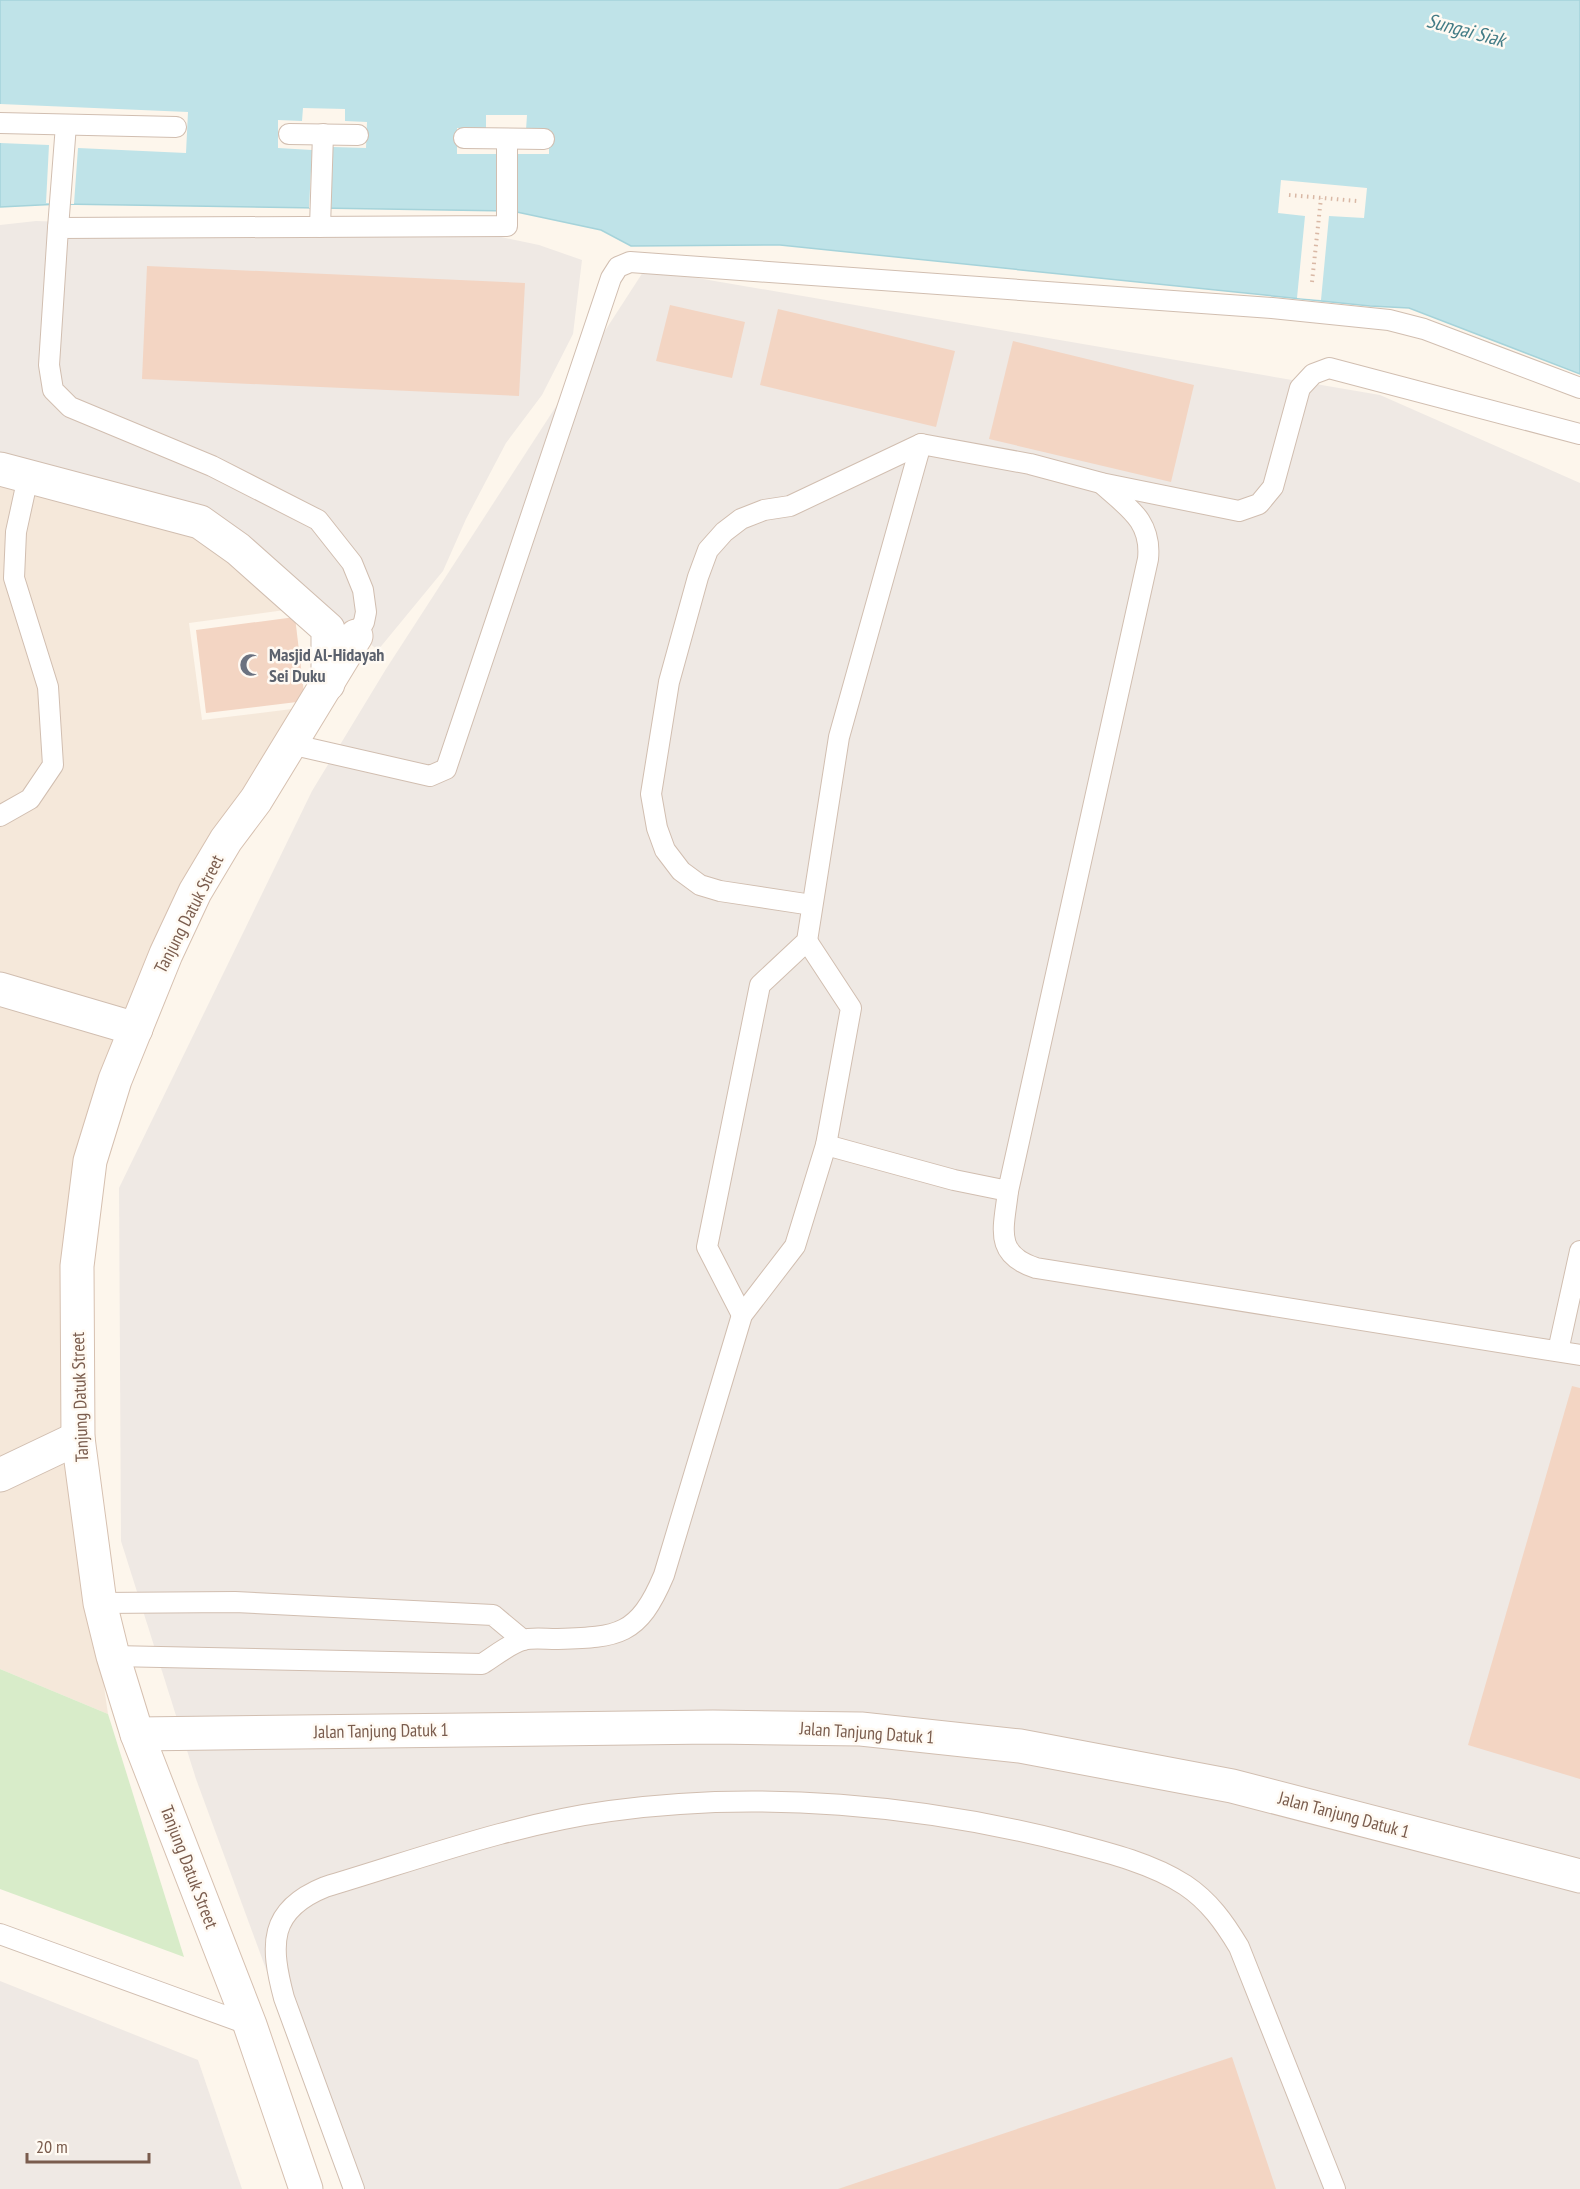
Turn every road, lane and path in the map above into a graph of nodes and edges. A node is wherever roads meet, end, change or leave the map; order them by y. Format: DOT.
graph roads {
  1 [pos="0,123"];
  2 [pos="66,125"];
  3 [pos="176,127"];
  4 [pos="288,134"];
  5 [pos="323,134"];
  6 [pos="358,135"];
  7 [pos="464,138"];
  8 [pos="507,139"];
  9 [pos="544,139"];
  10 [pos="1290,195"];
  11 [pos="1321,198"];
  12 [pos="1357,201"];
  13 [pos="320,227"];
  14 [pos="58,228"];
  15 [pos="1312,288"];
  16 [pos="1580,388"];
  17 [pos="1580,434"];
  18 [pos="921,444"];
  19 [pos="14,473"];
  20 [pos="1101,483"];
  21 [pos="356,636"];
  22 [pos="328,684"];
  23 [pos="291,744"];
  24 [pos="0,816"];
  25 [pos="812,905"];
  26 [pos="807,941"];
  27 [pos="0,989"];
  28 [pos="135,1029"];
  29 [pos="826,1145"];
  30 [pos="1008,1191"];
  31 [pos="1580,1251"];
  32 [pos="742,1315"];
  33 [pos="1558,1351"];
  34 [pos="1580,1354"];
  35 [pos="78,1438"];
  36 [pos="0,1475"];
  37 [pos="100,1604"];
  38 [pos="523,1640"];
  39 [pos="113,1656"];
  40 [pos="137,1734"];
  41 [pos="1580,1876"];
  42 [pos="0,1934"];
  43 [pos="250,2025"];
  44 [pos="306,2189"];
  45 [pos="354,2189"];
  46 [pos="1335,2189"];
  1 -- 2 [label="lane"];
  2 -- 3 [label="lane"];
  2 -- 14 [label="lane"];
  4 -- 5 [label="lane"];
  5 -- 6 [label="lane"];
  5 -- 13 [label="lane"];
  7 -- 8 [label="lane"];
  8 -- 9 [label="lane"];
  8 -- 13 [label="lane"];
  10 -- 11 [label="path"];
  11 -- 12 [label="path"];
  11 -- 15 [label="path"];
  13 -- 14 [label="lane"];
  14 -- 21 [label="lane"];
  16 -- 23 [label="lane"];
  17 -- 20 [label="lane"];
  18 -- 20 [label="lane"];
  18 -- 25 [label="lane"];
  18 -- 25 [label="lane"];
  19 -- 22 [label="street"];
  19 -- 24 [label="lane"];
  20 -- 30 [label="lane"];
  21 -- 22 [label="street, Tanjung Datuk Street"];
  22 -- 23 [label="street, Tanjung Datuk Street"];
  23 -- 28 [label="street, Tanjung Datuk Street"];
  25 -- 26 [label="lane"];
  26 -- 29 [label="lane"];
  26 -- 32 [label="lane"];
  27 -- 28 [label="street"];
  28 -- 35 [label="street, Tanjung Datuk Street"];
  29 -- 30 [label="lane"];
  29 -- 32 [label="lane"];
  30 -- 33 [label="lane"];
  31 -- 33 [label="lane"];
  32 -- 38 [label="lane"];
  33 -- 34 [label="lane"];
  35 -- 36 [label="street"];
  35 -- 37 [label="street, Tanjung Datuk Street"];
  37 -- 38 [label="lane"];
  37 -- 39 [label="street, Tanjung Datuk Street"];
  38 -- 39 [label="lane"];
  39 -- 40 [label="street, Tanjung Datuk Street"];
  40 -- 41 [label="street, Jalan Tanjung Datuk 1"];
  40 -- 43 [label="street, Tanjung Datuk Street"];
  42 -- 43 [label="lane"];
  43 -- 44 [label="street, Tanjung Datuk Street"];
  45 -- 46 [label="lane"];
}
